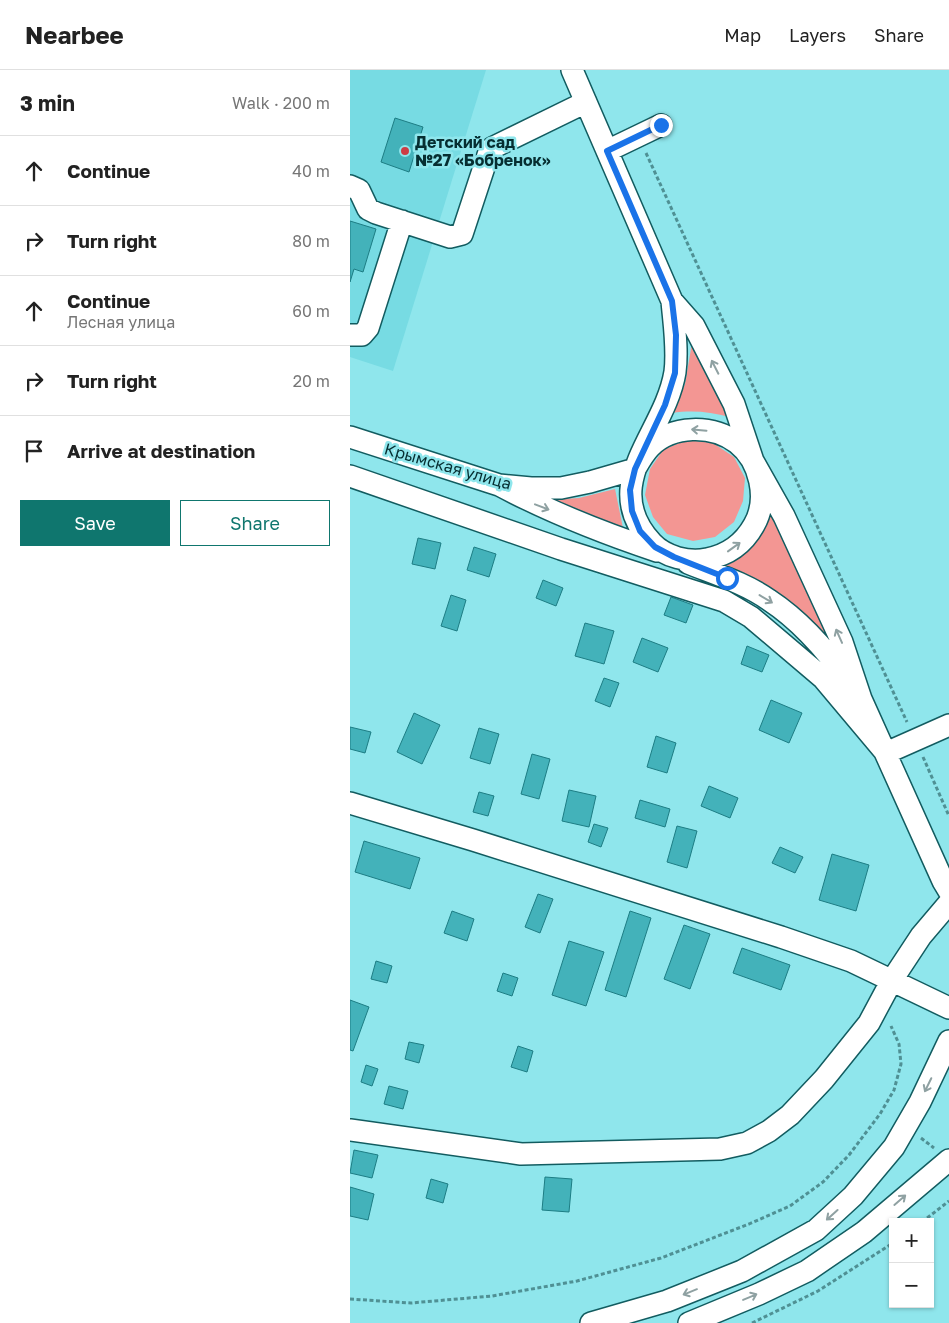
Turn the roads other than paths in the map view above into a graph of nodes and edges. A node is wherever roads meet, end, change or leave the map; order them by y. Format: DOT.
graph roads {
  1 [pos="572,70"];
  2 [pos="586,102"];
  3 [pos="661,125"];
  4 [pos="607,151"];
  5 [pos="350,186"];
  6 [pos="402,221"];
  7 [pos="672,301"];
  8 [pos="350,335"];
  9 [pos="350,437"];
  10 [pos="752,461"];
  11 [pos="635,469"];
  12 [pos="350,476"];
  13 [pos="499,485"];
  14 [pos="674,557"];
  15 [pos="861,698"];
  16 [pos="949,725"];
  17 [pos="886,753"];
  18 [pos="350,803"];
  19 [pos="946,886"];
  20 [pos="949,904"];
  21 [pos="892,980"];
  22 [pos="949,1008"];
  23 [pos="949,1041"];
  24 [pos="350,1130"];
  25 [pos="949,1160"];
  26 [pos="591,1323"];
  27 [pos="689,1323"];
  1 -- 2 [label="street"];
  2 -- 4 [label="street"];
  2 -- 6 [label="street"];
  3 -- 4 [label="street"];
  4 -- 7 [label="street"];
  5 -- 6 [label="street"];
  6 -- 8 [label="street"];
  10 -- 7 [label="street, one-way"];
  7 -- 11 [label="street"];
  9 -- 13 [label="street, Крымская улица"];
  10 -- 11 [label="street, one-way"];
  14 -- 10 [label="street, one-way"];
  15 -- 10 [label="street, one-way"];
  11 -- 13 [label="street, Крымская улица"];
  11 -- 14 [label="street"];
  12 -- 17 [label="street"];
  13 -- 14 [label="street, one-way"];
  14 -- 15 [label="street, one-way"];
  15 -- 17 [label="street"];
  16 -- 17 [label="street"];
  17 -- 19 [label="street"];
  18 -- 21 [label="street"];
  19 -- 20 [label="street"];
  20 -- 21 [label="street"];
  21 -- 22 [label="street"];
  21 -- 24 [label="street"];
  23 -- 26 [label="street, one-way"];
  27 -- 25 [label="street, one-way"];
}
